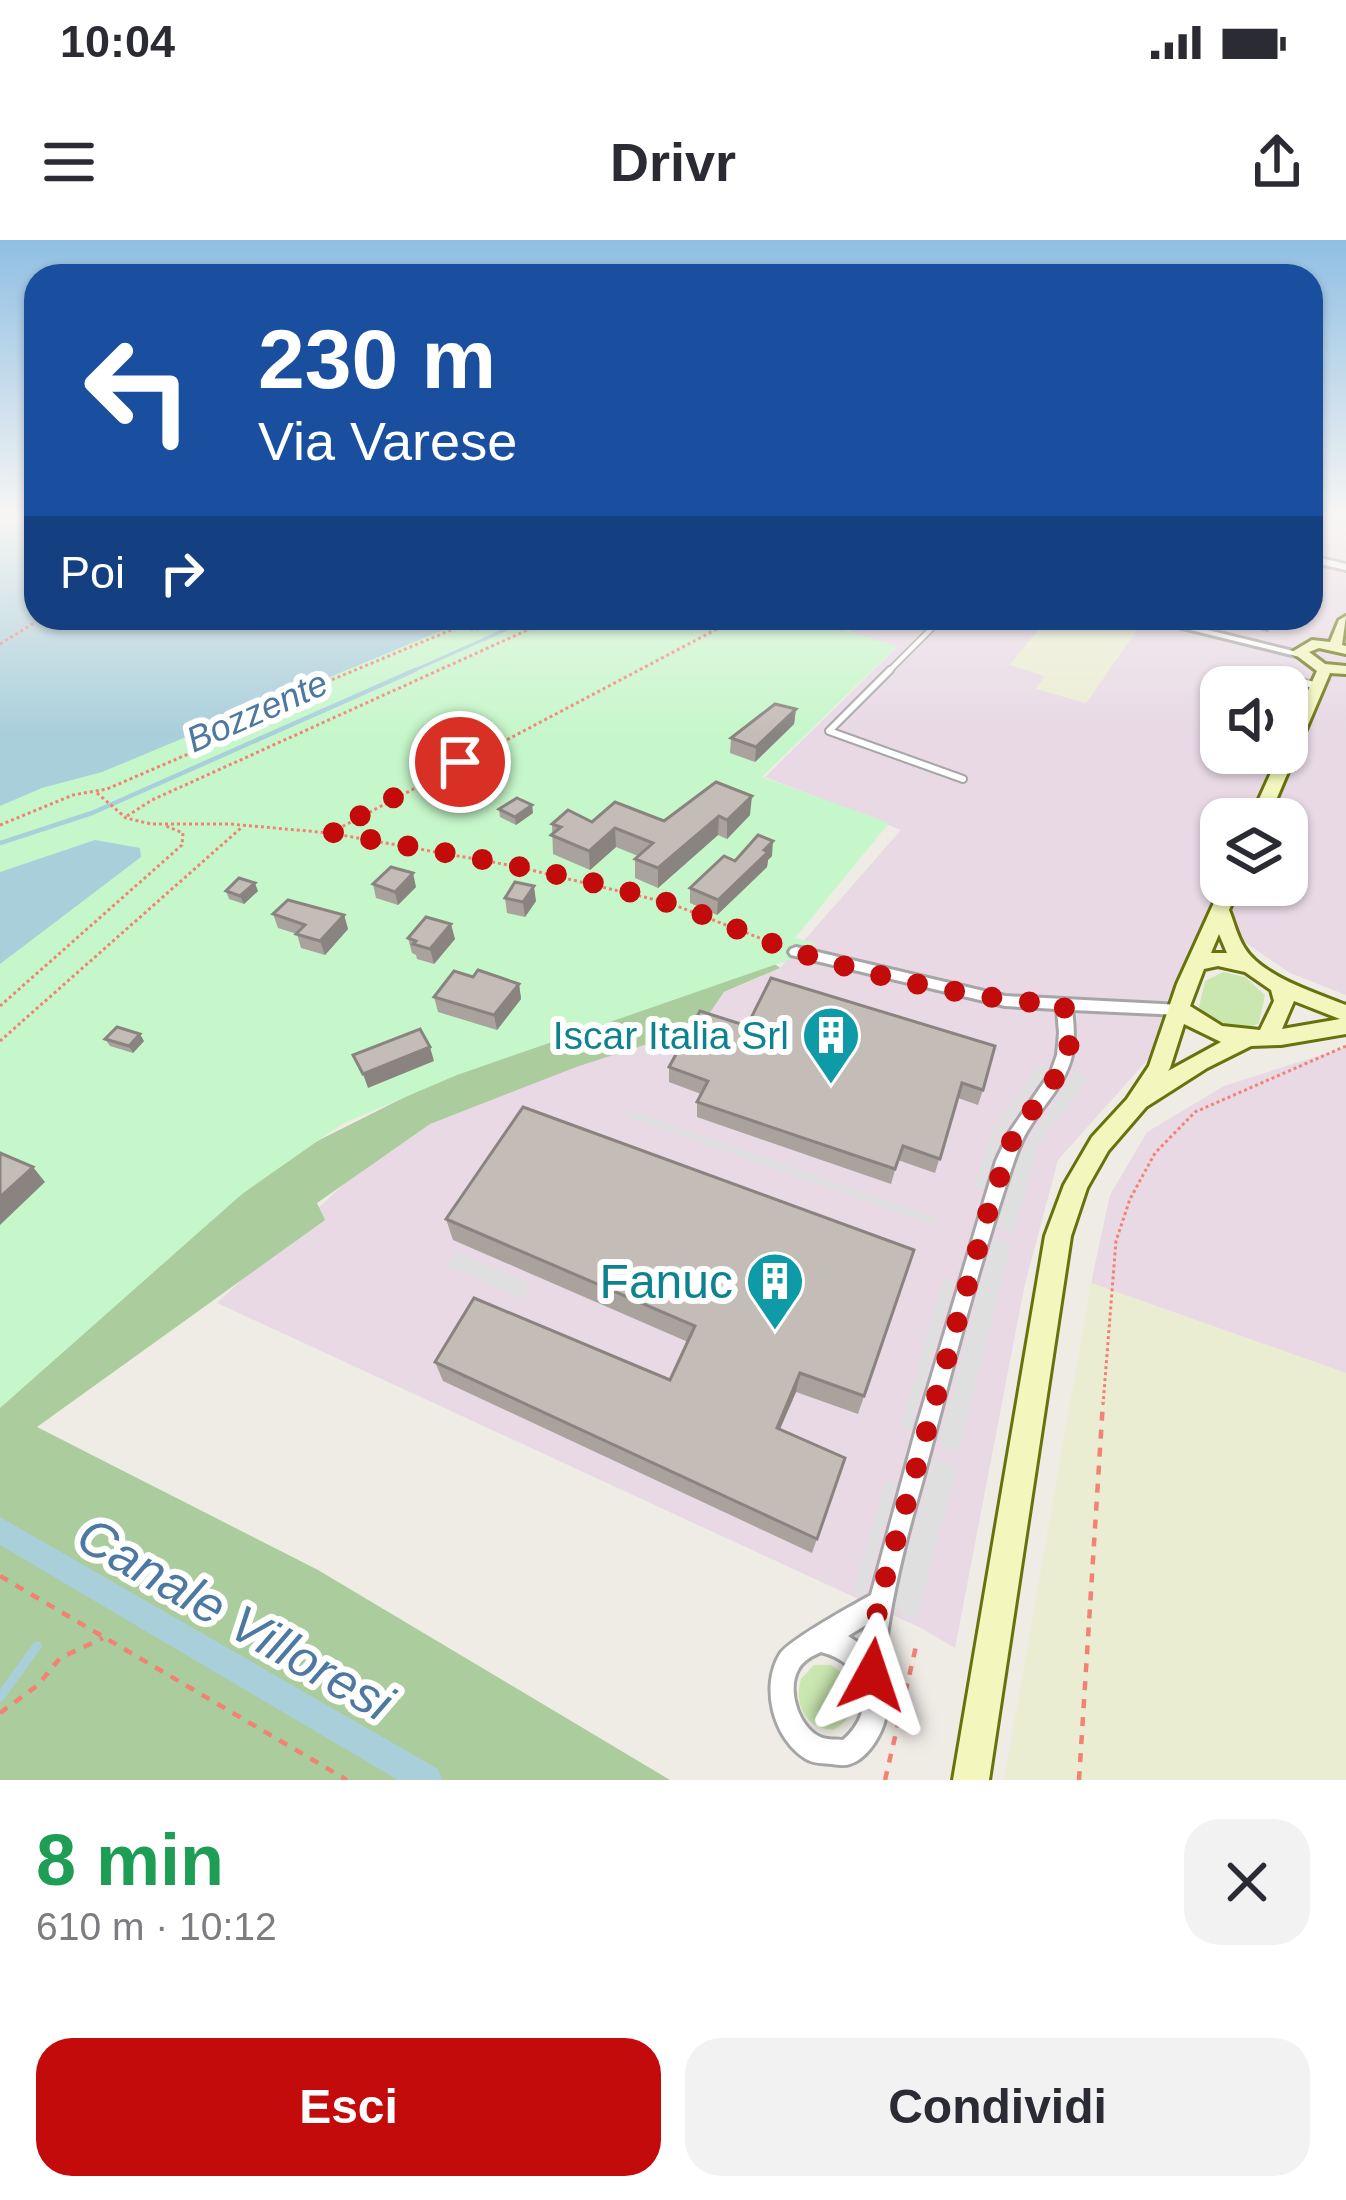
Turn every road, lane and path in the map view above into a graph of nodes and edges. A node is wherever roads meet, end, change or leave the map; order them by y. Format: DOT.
graph roads {
  1 [pos="24,629"];
  2 [pos="451,630"];
  3 [pos="528,630"];
  4 [pos="715,630"];
  5 [pos="930,630"];
  6 [pos="1198,630"];
  7 [pos="1343,636"];
  8 [pos="0,638"];
  9 [pos="8,639"];
  10 [pos="0,644"];
  11 [pos="1300,654"];
  12 [pos="1324,668"];
  13 [pos="1346,670"];
  14 [pos="1308,684"];
  15 [pos="1317,686"];
  16 [pos="251,709"];
  17 [pos="196,752"];
  18 [pos="963,779"];
  19 [pos="97,793"];
  20 [pos="1268,798"];
  21 [pos="126,818"];
  22 [pos="0,824"];
  23 [pos="164,825"];
  24 [pos="244,826"];
  25 [pos="330,832"];
  26 [pos="1222,906"];
  27 [pos="1220,910"];
  28 [pos="796,952"];
  29 [pos="1196,964"];
  30 [pos="1249,966"];
  31 [pos="1281,987"];
  32 [pos="1064,1005"];
  33 [pos="0,1006"];
  34 [pos="1181,1010"];
  35 [pos="1346,1013"];
  36 [pos="1346,1026"];
  37 [pos="1257,1037"];
  38 [pos="0,1041"];
  39 [pos="1346,1046"];
  40 [pos="1135,1105"];
  41 [pos="0,1576"];
  42 [pos="878,1604"];
  43 [pos="103,1638"];
  44 [pos="820,1640"];
  45 [pos="917,1642"];
  46 [pos="872,1675"];
  47 [pos="0,1712"];
  48 [pos="347,1780"];
  49 [pos="885,1780"];
  50 [pos="971,1780"];
  51 [pos="1079,1780"];
  1 -- 9 [label="path"];
  2 -- 17 [label="path"];
  3 -- 21 [label="path"];
  4 -- 25 [label="path"];
  5 -- 18 [label="lane"];
  6 -- 11 [label="street"];
  7 -- 11 [label="main road"];
  8 -- 9 [label="path"];
  9 -- 10 [label="path"];
  11 -- 12 [label="main road"];
  12 -- 13 [label="main road"];
  12 -- 15 [label="main road"];
  14 -- 15 [label="lane"];
  15 -- 20 [label="main road"];
  16 -- 17 [label="path"];
  17 -- 19 [label="path"];
  19 -- 21 [label="path"];
  19 -- 22 [label="path"];
  21 -- 23 [label="path"];
  23 -- 24 [label="path"];
  23 -- 33 [label="path"];
  24 -- 25 [label="path"];
  24 -- 38 [label="path"];
  25 -- 28 [label="path"];
  26 -- 27 [label="main road"];
  27 -- 29 [label="main road"];
  27 -- 30 [label="main road"];
  28 -- 32 [label="street"];
  29 -- 30 [label="main road"];
  29 -- 34 [label="main road"];
  30 -- 31 [label="main road"];
  31 -- 35 [label="main road"];
  31 -- 37 [label="main road"];
  32 -- 34 [label="street"];
  32 -- 42 [label="street"];
  34 -- 37 [label="main road"];
  34 -- 40 [label="main road"];
  36 -- 37 [label="main road"];
  37 -- 40 [label="main road"];
  39 -- 51 [label="path"];
  40 -- 50 [label="main road"];
  41 -- 43 [label="path"];
  42 -- 44 [label="street"];
  42 -- 46 [label="street"];
  43 -- 47 [label="path"];
  43 -- 48 [label="path"];
  44 -- 46 [label="street"];
  44 -- 46 [label="street"];
  45 -- 49 [label="path"];
}
